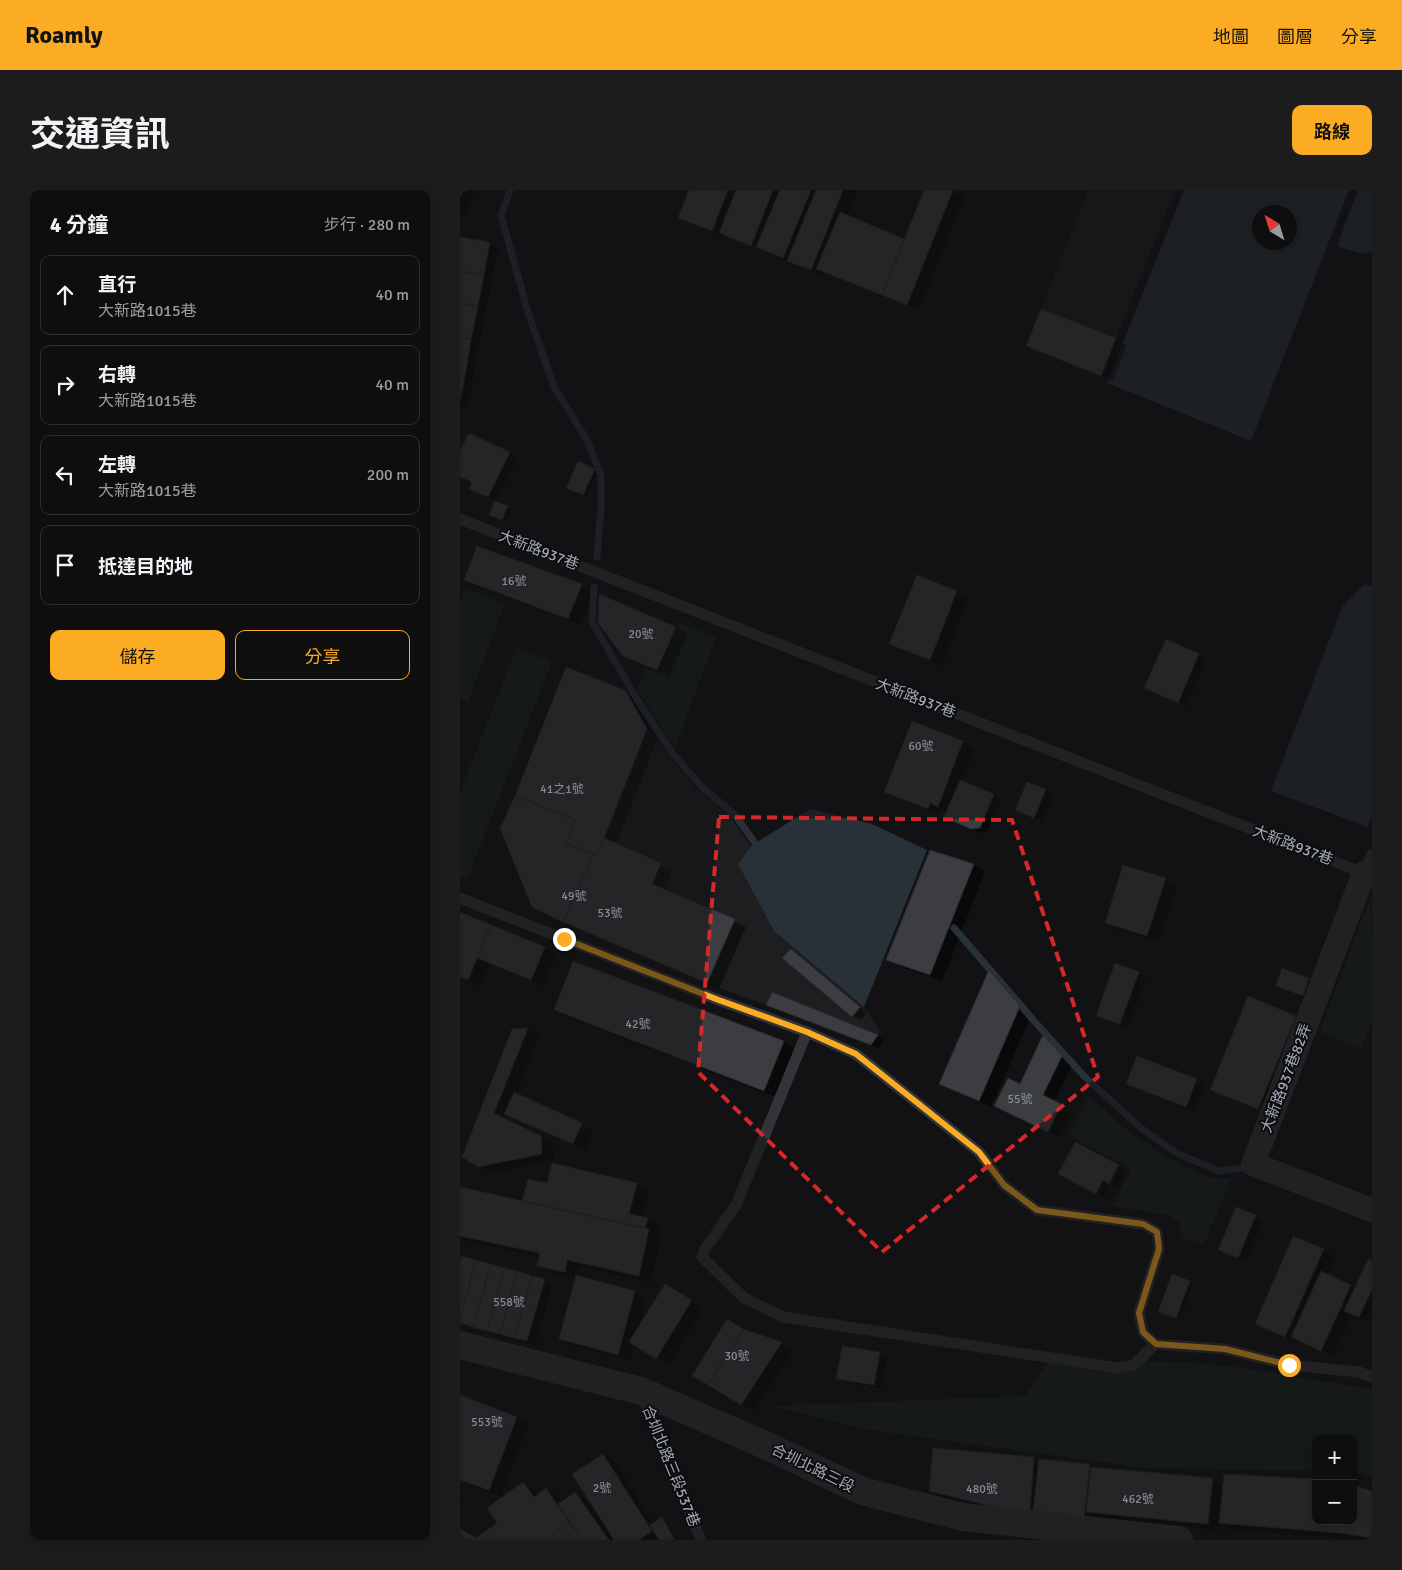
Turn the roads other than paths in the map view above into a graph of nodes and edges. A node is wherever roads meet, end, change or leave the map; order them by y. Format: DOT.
graph roads {
  1 [pos="460,519"];
  2 [pos="1369,868"];
  3 [pos="460,898"];
  4 [pos="807,1032"];
  5 [pos="1372,1210"];
  6 [pos="1156,1344"];
  7 [pos="460,1345"];
  8 [pos="1372,1377"];
  9 [pos="640,1391"];
  10 [pos="701,1540"];
  11 [pos="1179,1540"];
  1 -- 2 [label="lane, 大新路937巷"];
  2 -- 5 [label="street, 大新路937巷82弄"];
  3 -- 4 [label="lane"];
  4 -- 6 [label="lane"];
  4 -- 6 [label="lane"];
  6 -- 8 [label="lane"];
  7 -- 9 [label="street, 合圳北路三段"];
  9 -- 10 [label="lane, 合圳北路三段537巷"];
  9 -- 11 [label="street, 合圳北路三段"];
}
